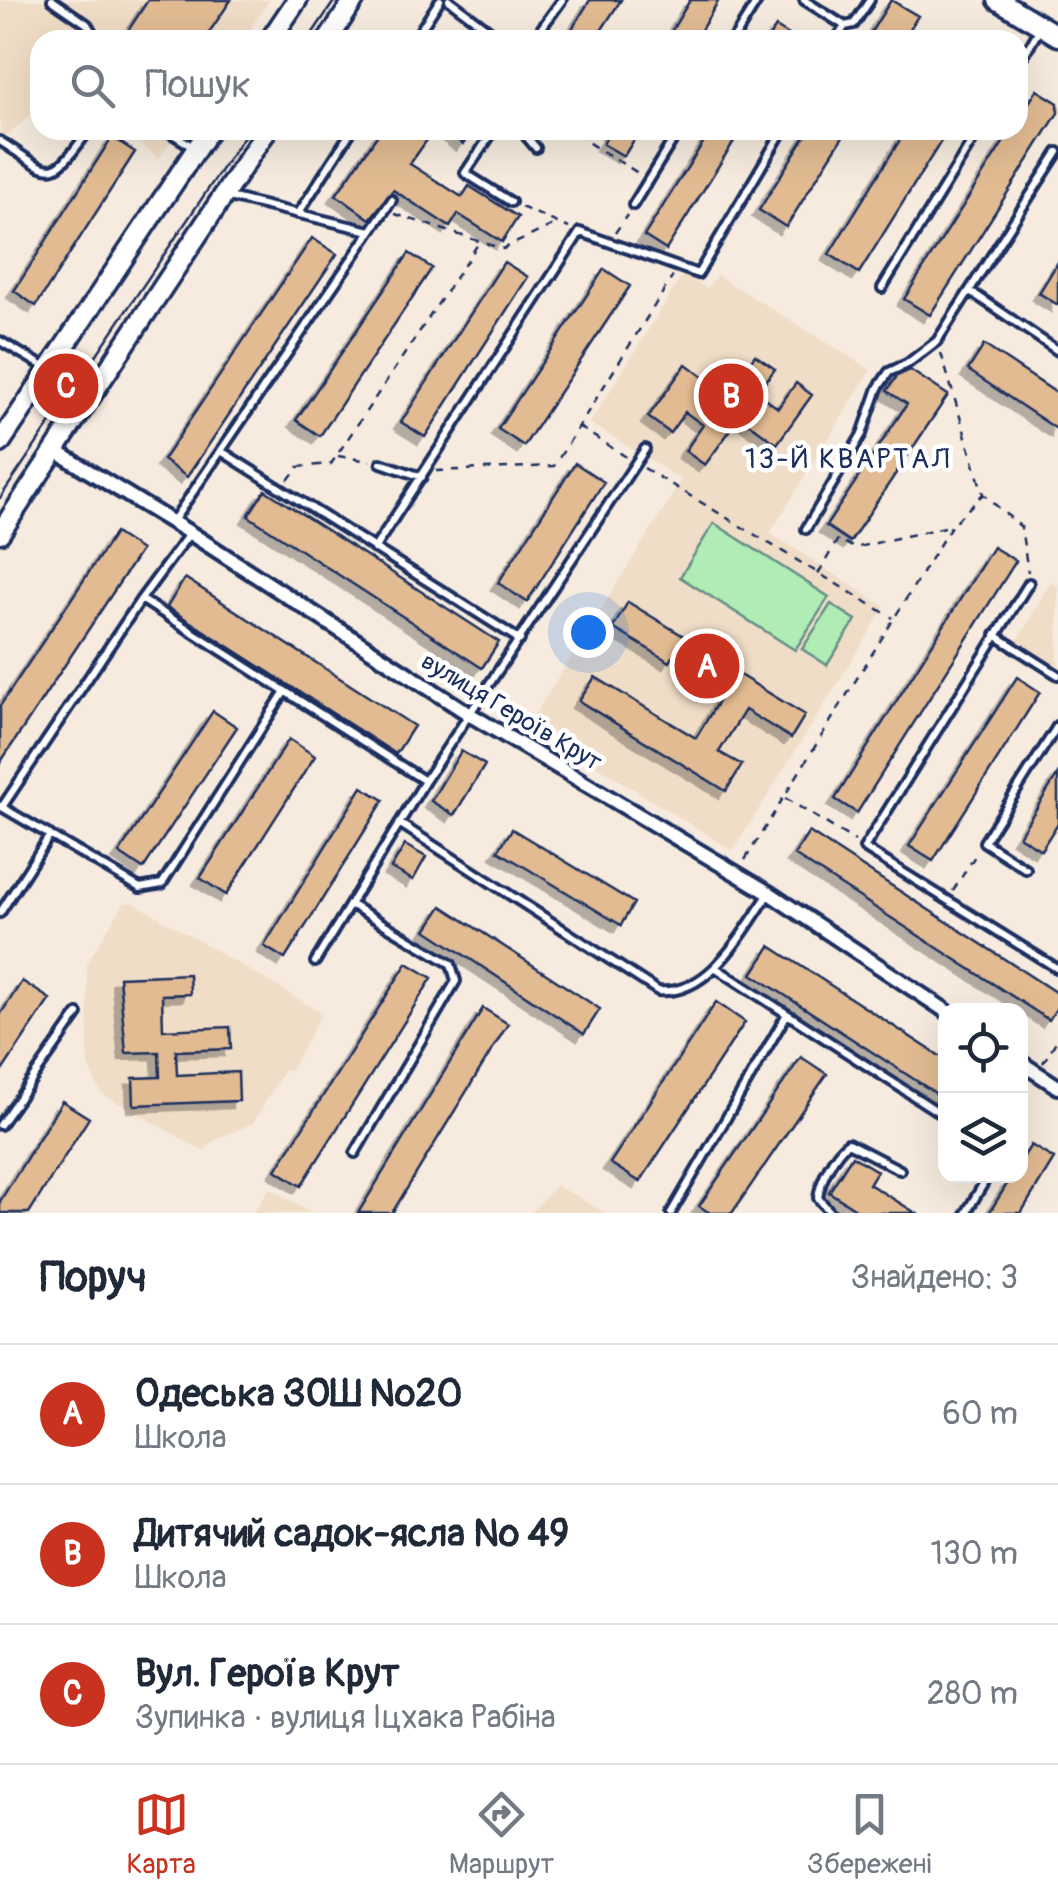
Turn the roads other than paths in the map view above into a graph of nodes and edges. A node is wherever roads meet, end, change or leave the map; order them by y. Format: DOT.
graph roads {
  1 [pos="52,0"];
  2 [pos="297,0"];
  3 [pos="354,0"];
  4 [pos="440,0"];
  5 [pos="449,0"];
  6 [pos="562,0"];
  7 [pos="758,0"];
  8 [pos="804,0"];
  9 [pos="870,0"];
  10 [pos="998,0"];
  11 [pos="1018,5"];
  12 [pos="845,26"];
  13 [pos="91,30"];
  14 [pos="277,30"];
  15 [pos="334,30"];
  16 [pos="420,30"];
  17 [pos="489,30"];
  18 [pos="540,30"];
  19 [pos="739,30"];
  20 [pos="842,30"];
  21 [pos="1050,31"];
  22 [pos="1028,54"];
  23 [pos="82,140"];
  24 [pos="182,140"];
  25 [pos="202,140"];
  26 [pos="260,140"];
  27 [pos="346,140"];
  28 [pos="487,140"];
  29 [pos="529,140"];
  30 [pos="673,140"];
  31 [pos="777,140"];
  32 [pos="972,140"];
  33 [pos="0,141"];
  34 [pos="536,148"];
  35 [pos="196,149"];
  36 [pos="1056,158"];
  37 [pos="223,195"];
  38 [pos="392,200"];
  39 [pos="511,202"];
  40 [pos="633,205"];
  41 [pos="298,214"];
  42 [pos="370,231"];
  43 [pos="882,288"];
  44 [pos="970,291"];
  45 [pos="0,340"];
  46 [pos="1058,351"];
  47 [pos="49,370"];
  48 [pos="0,443"];
  49 [pos="54,450"];
  50 [pos="644,450"];
  51 [pos="222,452"];
  52 [pos="381,463"];
  53 [pos="423,474"];
  54 [pos="172,522"];
  55 [pos="806,528"];
  56 [pos="0,533"];
  57 [pos="190,533"];
  58 [pos="374,549"];
  59 [pos="1029,583"];
  60 [pos="141,599"];
  61 [pos="995,636"];
  62 [pos="520,640"];
  63 [pos="1058,675"];
  64 [pos="285,691"];
  65 [pos="469,714"];
  66 [pos="1058,725"];
  67 [pos="425,782"];
  68 [pos="1,807"];
  69 [pos="399,824"];
  70 [pos="50,835"];
  71 [pos="1026,869"];
  72 [pos="770,893"];
  73 [pos="350,904"];
  74 [pos="0,913"];
  75 [pos="314,962"];
  76 [pos="716,968"];
  77 [pos="1058,968"];
  78 [pos="938,1007"];
  79 [pos="78,1014"];
  80 [pos="787,1014"];
  81 [pos="1028,1067"];
  82 [pos="1058,1087"];
  83 [pos="938,1111"];
  84 [pos="0,1125"];
  85 [pos="356,1153"];
  86 [pos="900,1170"];
  87 [pos="984,1183"];
  88 [pos="670,1213"];
  89 [pos="831,1213"];
  90 [pos="966,1213"];
  1 -- 13 [label="lane"];
  2 -- 14 [label="main road"];
  3 -- 15 [label="main road"];
  4 -- 16 [label="lane"];
  5 -- 17 [label="lane"];
  6 -- 18 [label="lane"];
  7 -- 19 [label="lane"];
  8 -- 12 [label="lane"];
  9 -- 12 [label="lane"];
  10 -- 11 [label="main road"];
  11 -- 21 [label="main road"];
  12 -- 20 [label="lane"];
  21 -- 22 [label="lane"];
  23 -- 33 [label="lane"];
  24 -- 35 [label="lane"];
  25 -- 35 [label="main road"];
  26 -- 37 [label="main road"];
  27 -- 41 [label="lane"];
  28 -- 39 [label="lane"];
  29 -- 34 [label="lane"];
  30 -- 40 [label="lane"];
  31 -- 53 [label="lane"];
  32 -- 43 [label="lane"];
  35 -- 47 [label="main road"];
  36 -- 44 [label="lane"];
  37 -- 41 [label="lane"];
  37 -- 49 [label="main road"];
  38 -- 42 [label="lane"];
  41 -- 42 [label="lane"];
  42 -- 51 [label="lane"];
  44 -- 46 [label="lane"];
  44 -- 55 [label="lane"];
  45 -- 47 [label="lane"];
  47 -- 48 [label="main road"];
  49 -- 54 [label="street, вулиця Героїв Крут"];
  49 -- 56 [label="main road"];
  50 -- 62 [label="lane"];
  51 -- 54 [label="lane"];
  51 -- 58 [label="lane"];
  52 -- 53 [label="lane"];
  53 -- 58 [label="lane"];
  54 -- 57 [label="street, вулиця Героїв Крут"];
  57 -- 60 [label="lane"];
  57 -- 65 [label="street, вулиця Героїв Крут"];
  58 -- 62 [label="lane"];
  59 -- 61 [label="lane"];
  60 -- 64 [label="lane"];
  60 -- 68 [label="lane"];
  61 -- 63 [label="lane"];
  61 -- 77 [label="lane"];
  62 -- 65 [label="lane"];
  64 -- 67 [label="lane"];
  64 -- 70 [label="lane"];
  65 -- 67 [label="lane"];
  65 -- 72 [label="street, вулиця Героїв Крут"];
  66 -- 71 [label="lane"];
  67 -- 69 [label="lane"];
  68 -- 70 [label="lane"];
  69 -- 73 [label="lane"];
  69 -- 76 [label="lane"];
  70 -- 74 [label="lane"];
  72 -- 76 [label="lane"];
  72 -- 78 [label="street, вулиця Героїв Крут"];
  73 -- 75 [label="lane"];
  73 -- 85 [label="lane"];
  76 -- 80 [label="lane"];
  79 -- 84 [label="lane"];
  80 -- 83 [label="lane"];
  80 -- 88 [label="lane"];
  81 -- 82 [label="street"];
  86 -- 89 [label="lane"];
  87 -- 90 [label="lane"];
}
